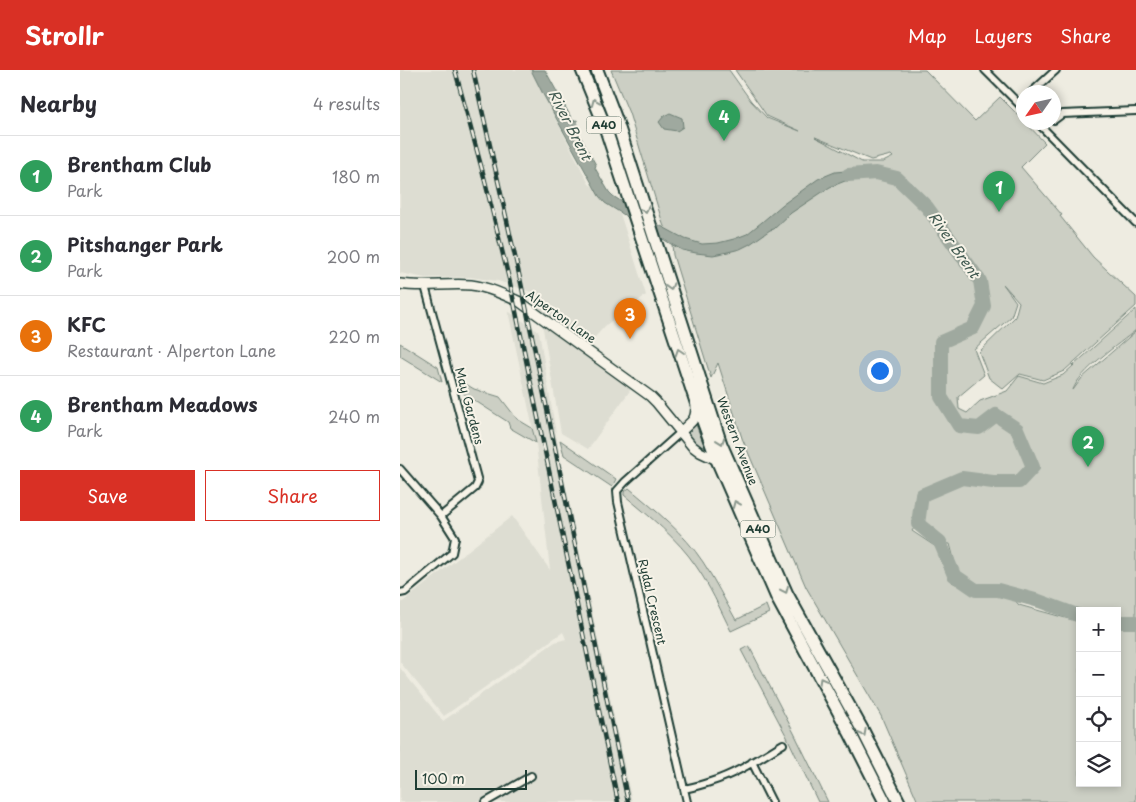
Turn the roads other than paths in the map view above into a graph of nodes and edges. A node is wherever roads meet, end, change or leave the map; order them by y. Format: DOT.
graph roads {
  1 [pos="582,70"];
  2 [pos="597,70"];
  3 [pos="985,70"];
  4 [pos="1056,70"];
  5 [pos="1040,85"];
  6 [pos="1016,99"];
  7 [pos="1136,111"];
  8 [pos="1061,115"];
  9 [pos="1045,130"];
  10 [pos="1136,223"];
  11 [pos="400,284"];
  12 [pos="425,286"];
  13 [pos="696,402"];
  14 [pos="681,432"];
  15 [pos="716,460"];
  16 [pos="400,468"];
  17 [pos="441,516"];
  18 [pos="400,593"];
  19 [pos="783,744"];
  20 [pos="752,762"];
  21 [pos="531,776"];
  22 [pos="684,789"];
  23 [pos="486,802"];
  24 [pos="687,802"];
  25 [pos="772,802"];
  26 [pos="885,802"];
  27 [pos="899,802"];
  13 -- 1 [label="highway, Western Avenue / A40, one-way"];
  2 -- 27 [label="highway, Western Avenue / A40, one-way"];
  3 -- 6 [label="street"];
  4 -- 5 [label="street"];
  7 -- 8 [label="street"];
  9 -- 10 [label="street"];
  11 -- 12 [label="main road, Alperton Lane"];
  12 -- 14 [label="main road, Alperton Lane"];
  12 -- 17 [label="street, May Gardens"];
  13 -- 14 [label="main road"];
  13 -- 15 [label="highway, Western Avenue / A40"];
  14 -- 15 [label="main road, Alperton Lane"];
  14 -- 22 [label="street, Rydal Crescent"];
  26 -- 15 [label="highway, Western Avenue / A40, one-way"];
  16 -- 17 [label="street"];
  17 -- 18 [label="street"];
  19 -- 20 [label="street"];
  20 -- 22 [label="street"];
  20 -- 25 [label="street"];
  21 -- 23 [label="street"];
  22 -- 24 [label="street, Rydal Crescent"];
}
